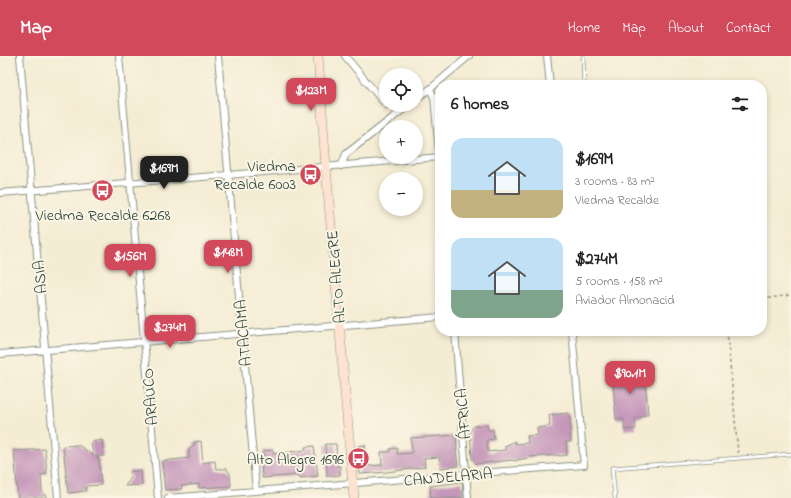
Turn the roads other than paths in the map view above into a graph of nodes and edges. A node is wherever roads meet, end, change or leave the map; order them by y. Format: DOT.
graph roads {
  1 [pos="20,56"];
  2 [pos="119,56"];
  3 [pos="218,56"];
  4 [pos="318,56"];
  5 [pos="345,56"];
  6 [pos="469,56"];
  7 [pos="547,56"];
  8 [pos="583,56"];
  9 [pos="441,80"];
  10 [pos="549,80"];
  11 [pos="584,80"];
  12 [pos="435,85"];
  13 [pos="430,89"];
  14 [pos="423,94"];
  15 [pos="379,97"];
  16 [pos="435,107"];
  17 [pos="392,112"];
  18 [pos="399,112"];
  19 [pos="395,115"];
  20 [pos="435,157"];
  21 [pos="341,166"];
  22 [pos="326,167"];
  23 [pos="228,175"];
  24 [pos="131,183"];
  25 [pos="31,190"];
  26 [pos="0,193"];
  27 [pos="435,317"];
  28 [pos="339,325"];
  29 [pos="242,334"];
  30 [pos="455,336"];
  31 [pos="572,336"];
  32 [pos="144,342"];
  33 [pos="46,351"];
  34 [pos="0,354"];
  35 [pos="791,454"];
  36 [pos="467,474"];
  37 [pos="353,483"];
  38 [pos="256,491"];
  39 [pos="58,498"];
  40 [pos="158,498"];
  41 [pos="168,498"];
  42 [pos="354,498"];
  43 [pos="468,498"];
  44 [pos="615,498"];
  1 -- 25 [label="street, ASIA"];
  2 -- 24 [label="street, ARAUCO"];
  3 -- 23 [label="street, ATACAMA"];
  4 -- 22 [label="main road, ALTO ALEGRE"];
  5 -- 15 [label="street"];
  6 -- 9 [label="street"];
  7 -- 10 [label="street"];
  8 -- 11 [label="lane"];
  12 -- 13 [label="street"];
  13 -- 14 [label="street"];
  13 -- 16 [label="street"];
  17 -- 19 [label="street"];
  18 -- 19 [label="street"];
  19 -- 21 [label="street"];
  20 -- 21 [label="street"];
  21 -- 22 [label="street"];
  22 -- 23 [label="street"];
  22 -- 28 [label="main road, ALTO ALEGRE"];
  23 -- 24 [label="street"];
  23 -- 29 [label="street, ATACAMA"];
  24 -- 25 [label="street"];
  24 -- 32 [label="street, ARAUCO"];
  25 -- 26 [label="street"];
  25 -- 33 [label="street, ASIA"];
  27 -- 28 [label="street"];
  28 -- 29 [label="street"];
  28 -- 37 [label="main road, ALTO ALEGRE"];
  29 -- 32 [label="street"];
  29 -- 38 [label="street, ATACAMA"];
  30 -- 36 [label="street, ÁFRICA"];
  31 -- 36 [label="street, CANDELARIA"];
  32 -- 33 [label="street"];
  32 -- 40 [label="street, ARAUCO"];
  33 -- 34 [label="street"];
  33 -- 39 [label="street, ASIA"];
  35 -- 44 [label="lane"];
  36 -- 37 [label="street, CANDELARIA"];
  36 -- 43 [label="street, ÁFRICA"];
  37 -- 38 [label="street, CANDELARIA"];
  37 -- 42 [label="main road, ALTO ALEGRE"];
  38 -- 41 [label="street, CANDELARIA"];
}
